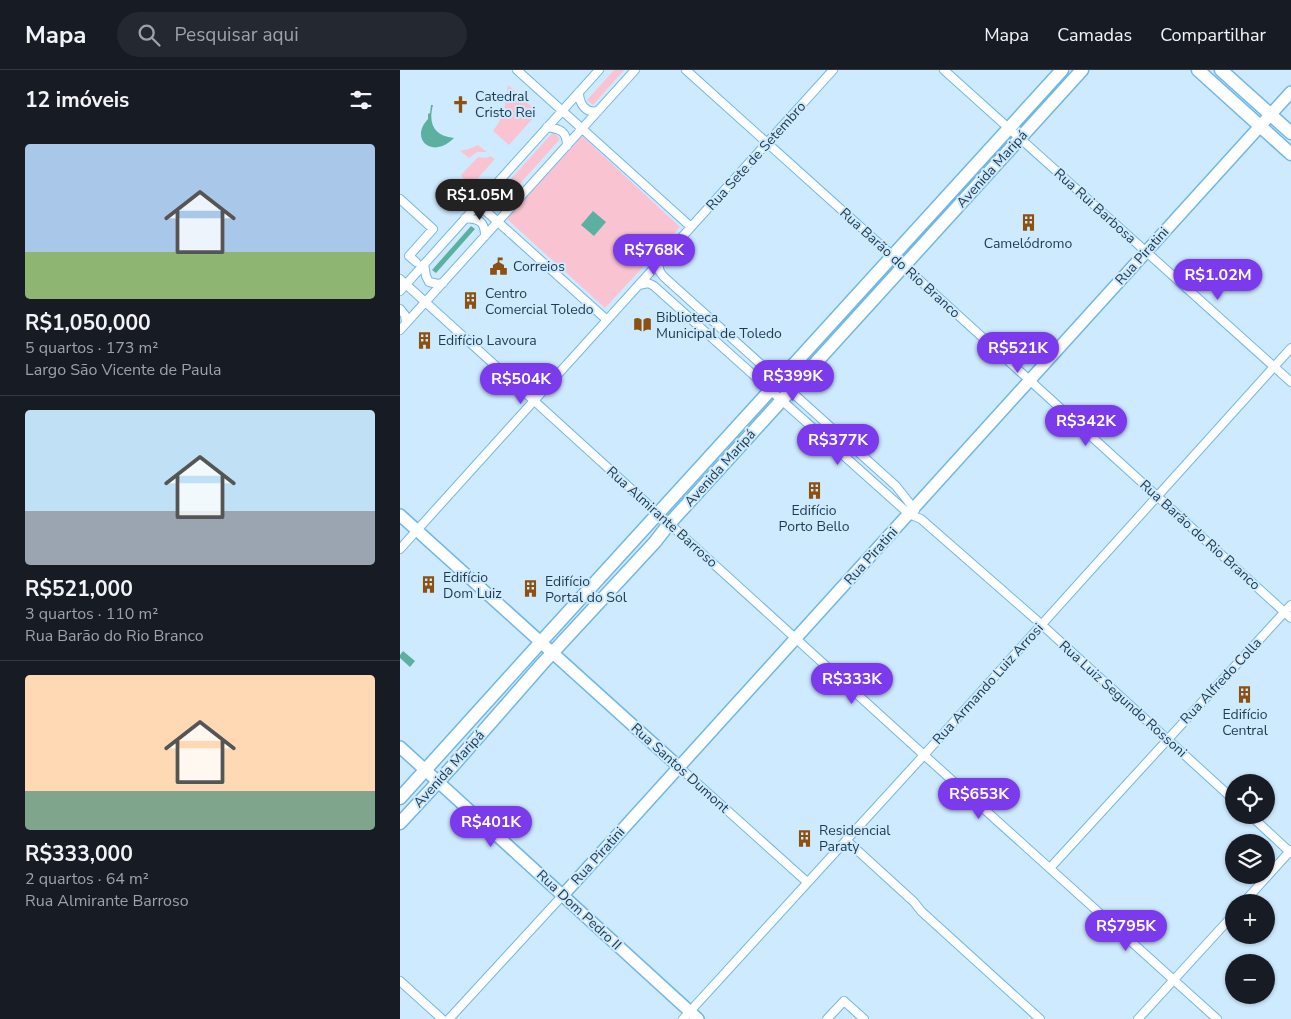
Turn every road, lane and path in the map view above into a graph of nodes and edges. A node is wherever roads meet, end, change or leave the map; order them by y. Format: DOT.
graph roads {
  1 [pos="517,70"];
  2 [pos="599,70"];
  3 [pos="635,70"];
  4 [pos="686,70"];
  5 [pos="833,70"];
  6 [pos="944,70"];
  7 [pos="1062,70"];
  8 [pos="1082,70"];
  9 [pos="1198,70"];
  10 [pos="1221,70"];
  11 [pos="579,92"];
  12 [pos="1291,92"];
  13 [pos="562,111"];
  14 [pos="598,111"];
  15 [pos="1270,115"];
  16 [pos="1260,126"];
  17 [pos="547,127"];
  18 [pos="582,129"];
  19 [pos="1009,129"];
  20 [pos="1291,133"];
  21 [pos="1020,139"];
  22 [pos="767,144"];
  23 [pos="567,146"];
  24 [pos="1291,154"];
  25 [pos="494,187"];
  26 [pos="400,199"];
  27 [pos="478,204"];
  28 [pos="514,204"];
  29 [pos="465,218"];
  30 [pos="498,222"];
  31 [pos="691,227"];
  32 [pos="485,236"];
  33 [pos="909,239"];
  34 [pos="920,249"];
  35 [pos="1146,252"];
  36 [pos="893,256"];
  37 [pos="420,263"];
  38 [pos="658,264"];
  39 [pos="904,266"];
  40 [pos="879,272"];
  41 [pos="669,281"];
  42 [pos="889,282"];
  43 [pos="443,283"];
  44 [pos="639,284"];
  45 [pos="402,285"];
  46 [pos="660,291"];
  47 [pos="425,302"];
  48 [pos="400,309"];
  49 [pos="607,320"];
  50 [pos="406,323"];
  51 [pos="400,330"];
  52 [pos="1291,348"];
  53 [pos="757,361"];
  54 [pos="795,364"];
  55 [pos="1274,367"];
  56 [pos="749,371"];
  57 [pos="805,374"];
  58 [pos="1029,381"];
  59 [pos="1291,382"];
  60 [pos="775,386"];
  61 [pos="786,395"];
  62 [pos="534,401"];
  63 [pos="755,407"];
  64 [pos="809,407"];
  65 [pos="800,416"];
  66 [pos="766,417"];
  67 [pos="896,486"];
  68 [pos="888,496"];
  69 [pos="673,497"];
  70 [pos="1157,497"];
  71 [pos="683,509"];
  72 [pos="912,511"];
  73 [pos="658,514"];
  74 [pos="400,515"];
  75 [pos="669,524"];
  76 [pos="417,530"];
  77 [pos="642,532"];
  78 [pos="655,542"];
  79 [pos="400,548"];
  80 [pos="1291,605"];
  81 [pos="1284,612"];
  82 [pos="1291,618"];
  83 [pos="558,624"];
  84 [pos="1041,624"];
  85 [pos="567,638"];
  86 [pos="796,638"];
  87 [pos="540,643"];
  88 [pos="552,653"];
  89 [pos="525,659"];
  90 [pos="536,670"];
  91 [pos="1168,740"];
  92 [pos="400,747"];
  93 [pos="440,753"];
  94 [pos="924,755"];
  95 [pos="679,767"];
  96 [pos="450,769"];
  97 [pos="425,770"];
  98 [pos="438,781"];
  99 [pos="1225,792"];
  100 [pos="400,798"];
  101 [pos="400,823"];
  102 [pos="1260,824"];
  103 [pos="846,840"];
  104 [pos="1291,852"];
  105 [pos="1050,868"];
  106 [pos="807,882"];
  107 [pos="1252,894"];
  108 [pos="562,895"];
  109 [pos="1225,924"];
  110 [pos="1174,979"];
  111 [pos="400,981"];
  112 [pos="690,1017"];
  113 [pos="442,1019"];
  114 [pos="449,1019"];
  115 [pos="827,1019"];
  116 [pos="864,1019"];
  117 [pos="1040,1019"];
  118 [pos="1138,1019"];
  119 [pos="1217,1019"];
  1 -- 13 [label="street"];
  2 -- 11 [label="street"];
  3 -- 14 [label="street"];
  4 -- 22 [label="street, Rua Barão do Rio Branco"];
  5 -- 22 [label="street, Rua Sete de Setembro"];
  6 -- 19 [label="street, Rua Rui Barbosa"];
  7 -- 19 [label="main road, Avenida Maripá"];
  8 -- 21 [label="main road, Avenida Maripá"];
  9 -- 16 [label="main road"];
  10 -- 15 [label="main road"];
  11 -- 13 [label="street"];
  11 -- 14 [label="street"];
  12 -- 15 [label="street, Rua Piratini"];
  13 -- 17 [label="street"];
  13 -- 18 [label="street"];
  14 -- 18 [label="street"];
  15 -- 16 [label="street, Rua Piratini"];
  15 -- 20 [label="main road"];
  16 -- 24 [label="main road"];
  16 -- 35 [label="street, Rua Piratini"];
  17 -- 23 [label="street"];
  17 -- 25 [label="street"];
  18 -- 23 [label="street"];
  18 -- 31 [label="street"];
  19 -- 21 [label="street, Rua Rui Barbosa"];
  19 -- 33 [label="main road, Avenida Maripá"];
  21 -- 34 [label="main road, Avenida Maripá"];
  21 -- 35 [label="street, Rua Rui Barbosa"];
  22 -- 31 [label="street, Rua Sete de Setembro"];
  22 -- 36 [label="street, Rua Barão do Rio Branco"];
  23 -- 28 [label="street"];
  25 -- 27 [label="street"];
  25 -- 28 [label="street"];
  26 -- 37 [label="street"];
  27 -- 29 [label="street"];
  27 -- 30 [label="street"];
  28 -- 30 [label="street"];
  29 -- 32 [label="street"];
  29 -- 37 [label="street"];
  30 -- 32 [label="street"];
  30 -- 49 [label="street"];
  31 -- 38 [label="street, Rua Sete de Setembro"];
  32 -- 43 [label="street"];
  33 -- 34 [label="main road"];
  33 -- 36 [label="main road, Avenida Maripá"];
  34 -- 39 [label="main road, Avenida Maripá"];
  35 -- 55 [label="street, Rua Rui Barbosa"];
  35 -- 58 [label="street, Rua Piratini"];
  36 -- 39 [label="street, Rua Barão do Rio Branco"];
  36 -- 40 [label="main road, Avenida Maripá"];
  37 -- 43 [label="street"];
  37 -- 45 [label="street"];
  38 -- 41 [label="street"];
  38 -- 44 [label="street, Rua Sete de Setembro"];
  39 -- 42 [label="main road, Avenida Maripá"];
  39 -- 58 [label="street, Rua Barão do Rio Branco"];
  40 -- 42 [label="main road"];
  40 -- 54 [label="main road, Avenida Maripá"];
  41 -- 46 [label="street"];
  41 -- 53 [label="street"];
  42 -- 57 [label="main road, Avenida Maripá"];
  43 -- 47 [label="street"];
  44 -- 46 [label="street"];
  44 -- 49 [label="street, Rua Sete de Setembro"];
  45 -- 47 [label="street, Rua Almirante Barroso"];
  46 -- 56 [label="street"];
  47 -- 50 [label="street"];
  47 -- 62 [label="street, Rua Almirante Barroso"];
  48 -- 50 [label="street"];
  49 -- 62 [label="street, Rua Sete de Setembro"];
  50 -- 51 [label="street"];
  52 -- 55 [label="street, Rua Armando Luiz Arrosi"];
  53 -- 56 [label="street"];
  53 -- 60 [label="street"];
  54 -- 57 [label="main road"];
  54 -- 60 [label="main road, Avenida Maripá"];
  55 -- 59 [label="street, Rua Rui Barbosa"];
  55 -- 70 [label="street, Rua Armando Luiz Arrosi"];
  56 -- 60 [label="street"];
  57 -- 61 [label="main road, Avenida Maripá"];
  58 -- 70 [label="street, Rua Barão do Rio Branco"];
  58 -- 72 [label="street, Rua Piratini"];
  60 -- 61 [label="street"];
  60 -- 61 [label="street"];
  60 -- 63 [label="main road, Avenida Maripá"];
  61 -- 64 [label="street"];
  61 -- 65 [label="street"];
  61 -- 66 [label="main road, Avenida Maripá"];
  62 -- 73 [label="street, Rua Almirante Barroso"];
  62 -- 76 [label="street, Rua Sete de Setembro"];
  63 -- 66 [label="main road"];
  63 -- 69 [label="main road, Avenida Maripá"];
  64 -- 65 [label="street"];
  64 -- 67 [label="street"];
  65 -- 68 [label="street"];
  66 -- 71 [label="main road, Avenida Maripá"];
  67 -- 68 [label="street"];
  67 -- 72 [label="street"];
  68 -- 72 [label="street"];
  69 -- 71 [label="main road"];
  69 -- 73 [label="main road, Avenida Maripá"];
  70 -- 81 [label="street, Rua Barão do Rio Branco"];
  70 -- 84 [label="street, Rua Armando Luiz Arrosi"];
  71 -- 75 [label="main road, Avenida Maripá"];
  72 -- 84 [label="street, Rua Luiz Segundo Rossoni"];
  72 -- 86 [label="street, Rua Piratini"];
  73 -- 75 [label="street, Rua Almirante Barroso"];
  73 -- 77 [label="main road, Avenida Maripá"];
  74 -- 76 [label="street"];
  75 -- 78 [label="main road, Avenida Maripá"];
  75 -- 86 [label="street, Rua Almirante Barroso"];
  76 -- 79 [label="street, Rua Sete de Setembro"];
  76 -- 87 [label="street"];
  77 -- 78 [label="main road"];
  77 -- 83 [label="main road, Avenida Maripá"];
  78 -- 85 [label="main road, Avenida Maripá"];
  80 -- 81 [label="street, Rua Alfredo Colla"];
  81 -- 82 [label="street, Rua Barão do Rio Branco"];
  81 -- 91 [label="street, Rua Alfredo Colla"];
  83 -- 85 [label="main road"];
  83 -- 87 [label="main road, Avenida Maripá"];
  84 -- 91 [label="street, Rua Luiz Segundo Rossoni"];
  84 -- 94 [label="street, Rua Armando Luiz Arrosi"];
  85 -- 88 [label="main road, Avenida Maripá"];
  86 -- 94 [label="street, Rua Almirante Barroso"];
  86 -- 95 [label="street, Rua Piratini"];
  87 -- 88 [label="street, Rua Santos Dumont"];
  87 -- 89 [label="main road, Avenida Maripá"];
  88 -- 90 [label="main road, Avenida Maripá"];
  88 -- 95 [label="street, Rua Santos Dumont"];
  89 -- 90 [label="main road"];
  89 -- 93 [label="main road, Avenida Maripá"];
  90 -- 96 [label="main road, Avenida Maripá"];
  91 -- 99 [label="street, Rua Luiz Segundo Rossoni"];
  91 -- 105 [label="street, Rua Alfredo Colla"];
  92 -- 97 [label="street"];
  93 -- 96 [label="main road"];
  93 -- 97 [label="main road, Avenida Maripá"];
  94 -- 103 [label="street, Rua Armando Luiz Arrosi"];
  94 -- 105 [label="street, Rua Almirante Barroso"];
  95 -- 106 [label="street, Rua Santos Dumont"];
  95 -- 108 [label="street, Rua Piratini"];
  96 -- 98 [label="main road, Avenida Maripá"];
  97 -- 98 [label="street, Rua Dom Pedro II"];
  97 -- 100 [label="main road, Avenida Maripá"];
  98 -- 101 [label="main road, Avenida Maripá"];
  98 -- 108 [label="street, Rua Dom Pedro II"];
  102 -- 104 [label="street"];
  103 -- 106 [label="street, Rua Armando Luiz Arrosi"];
  103 -- 117 [label="street"];
  104 -- 107 [label="street"];
  105 -- 110 [label="street, Rua Almirante Barroso"];
  106 -- 112 [label="street, Rua Armando Luiz Arrosi"];
  108 -- 112 [label="street, Rua Dom Pedro II"];
  108 -- 114 [label="street, Rua Piratini"];
  109 -- 110 [label="street"];
  110 -- 118 [label="street"];
  110 -- 119 [label="street, Rua Almirante Barroso"];
  111 -- 113 [label="street"];
  115 -- 116 [label="street"];
}
